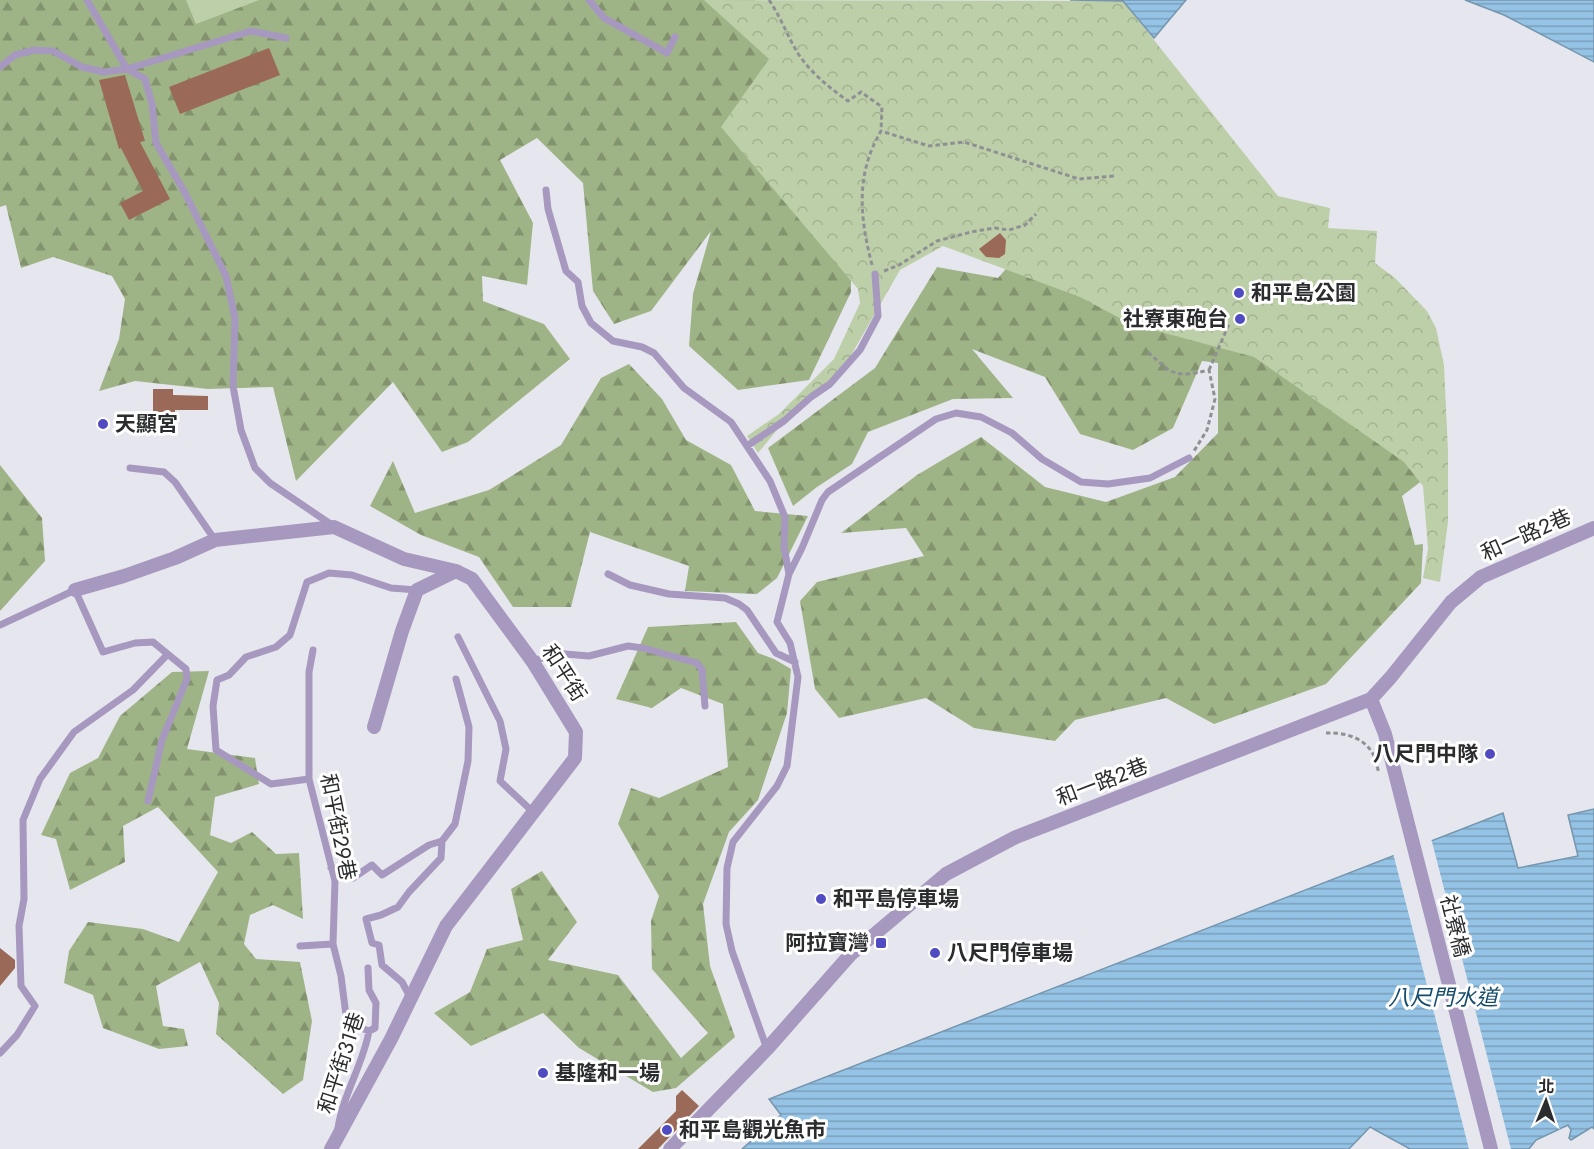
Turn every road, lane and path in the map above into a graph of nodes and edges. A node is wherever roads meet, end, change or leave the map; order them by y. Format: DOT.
graph roads {
  1 [pos="87,0"];
  2 [pos="589,0"];
  3 [pos="769,0"];
  4 [pos="675,37"];
  5 [pos="286,38"];
  6 [pos="0,68"];
  7 [pos="127,69"];
  8 [pos="881,131"];
  9 [pos="1115,176"];
  10 [pos="546,190"];
  11 [pos="1036,214"];
  12 [pos="875,274"];
  13 [pos="1229,324"];
  14 [pos="1149,352"];
  15 [pos="1209,370"];
  16 [pos="747,446"];
  17 [pos="1190,458"];
  18 [pos="130,468"];
  19 [pos="334,527"];
  20 [pos="1594,528"];
  21 [pos="215,540"];
  22 [pos="456,571"];
  23 [pos="608,574"];
  24 [pos="789,574"];
  25 [pos="75,590"];
  26 [pos="417,590"];
  27 [pos="0,625"];
  28 [pos="458,638"];
  29 [pos="313,650"];
  30 [pos="167,655"];
  31 [pos="533,662"];
  32 [pos="795,662"];
  33 [pos="456,679"];
  34 [pos="1371,699"];
  35 [pos="705,706"];
  36 [pos="374,727"];
  37 [pos="1321,733"];
  38 [pos="1380,776"];
  39 [pos="309,779"];
  40 [pos="148,801"];
  41 [pos="533,812"];
  42 [pos="442,841"];
  43 [pos="331,868"];
  44 [pos="333,944"];
  45 [pos="300,946"];
  46 [pos="368,968"];
  47 [pos="411,1000"];
  48 [pos="369,1031"];
  49 [pos="767,1049"];
  50 [pos="0,1053"];
  51 [pos="337,1135"];
  52 [pos="331,1149"];
  53 [pos="670,1149"];
  54 [pos="1491,1149"];
  1 -- 7 [label="lane"];
  2 -- 4 [label="lane"];
  3 -- 8 [label="path"];
  5 -- 7 [label="lane"];
  6 -- 7 [label="lane"];
  7 -- 19 [label="lane"];
  8 -- 9 [label="path"];
  8 -- 12 [label="path"];
  10 -- 16 [label="lane"];
  11 -- 12 [label="path"];
  12 -- 16 [label="lane"];
  13 -- 15 [label="path"];
  14 -- 15 [label="path"];
  15 -- 17 [label="path"];
  16 -- 24 [label="lane"];
  17 -- 24 [label="lane"];
  18 -- 21 [label="lane"];
  19 -- 21 [label="street"];
  19 -- 22 [label="street, 和平街"];
  20 -- 34 [label="street, 和一路2巷"];
  21 -- 25 [label="street"];
  22 -- 26 [label="street"];
  22 -- 31 [label="street, 和平街"];
  23 -- 32 [label="lane"];
  24 -- 32 [label="lane"];
  25 -- 27 [label="lane"];
  25 -- 30 [label="lane"];
  26 -- 36 [label="street"];
  26 -- 39 [label="lane"];
  28 -- 41 [label="lane"];
  29 -- 39 [label="lane, 和平街29巷"];
  30 -- 40 [label="lane"];
  30 -- 50 [label="lane"];
  31 -- 35 [label="lane"];
  31 -- 41 [label="street, 和平街"];
  32 -- 49 [label="lane"];
  33 -- 42 [label="lane"];
  34 -- 49 [label="street, 和一路2巷"];
  34 -- 54 [label="street, 社寮橋"];
  37 -- 38 [label="path"];
  39 -- 43 [label="lane, 和平街29巷"];
  41 -- 47 [label="street, 和平街"];
  42 -- 43 [label="lane"];
  42 -- 47 [label="lane"];
  43 -- 44 [label="lane, 和平街29巷"];
  44 -- 45 [label="lane"];
  44 -- 48 [label="lane, 和平街29巷"];
  46 -- 48 [label="lane, 和平街31巷"];
  47 -- 51 [label="street, 和平街"];
  48 -- 51 [label="lane, 和平街31巷"];
  49 -- 53 [label="street, 和一路2巷"];
  51 -- 52 [label="street, 和平街"];
}
